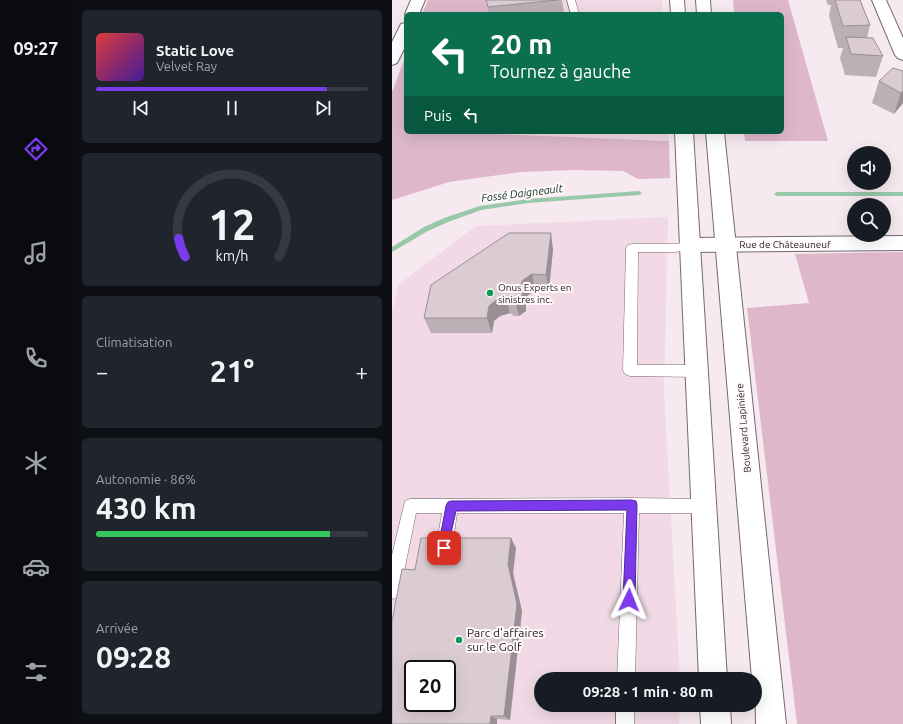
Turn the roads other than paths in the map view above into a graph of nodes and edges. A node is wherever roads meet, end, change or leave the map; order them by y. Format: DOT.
graph roads {
  1 [pos="418,0"];
  2 [pos="571,0"];
  3 [pos="677,0"];
  4 [pos="703,0"];
  5 [pos="880,0"];
  6 [pos="413,12"];
  7 [pos="574,12"];
  8 [pos="678,12"];
  9 [pos="704,12"];
  10 [pos="404,32"];
  11 [pos="903,55"];
  12 [pos="392,60"];
  13 [pos="684,134"];
  14 [pos="715,134"];
  15 [pos="903,243"];
  16 [pos="725,244"];
  17 [pos="691,245"];
  18 [pos="697,371"];
  19 [pos="632,505"];
  20 [pos="451,506"];
  21 [pos="705,506"];
  22 [pos="444,548"];
  23 [pos="392,591"];
  24 [pos="626,672"];
  25 [pos="713,672"];
  26 [pos="625,712"];
  27 [pos="715,712"];
  28 [pos="625,724"];
  29 [pos="716,724"];
  30 [pos="770,724"];
  1 -- 6 [label="main road"];
  2 -- 7 [label="lane"];
  3 -- 8 [label="main road"];
  4 -- 9 [label="main road"];
  5 -- 11 [label="main road"];
  10 -- 12 [label="main road"];
  13 -- 17 [label="main road"];
  14 -- 16 [label="main road, Boulevard Lapinière"];
  15 -- 16 [label="main road, Rue de Châteauneuf"];
  16 -- 17 [label="main road, Rue de Châteauneuf"];
  16 -- 30 [label="main road, Boulevard Lapinière"];
  17 -- 18 [label="main road"];
  17 -- 18 [label="lane"];
  18 -- 21 [label="main road"];
  19 -- 20 [label="lane"];
  19 -- 21 [label="lane"];
  19 -- 24 [label="lane"];
  20 -- 22 [label="lane"];
  20 -- 23 [label="lane"];
  21 -- 25 [label="main road"];
  26 -- 28 [label="lane"];
  27 -- 29 [label="main road"];
}
